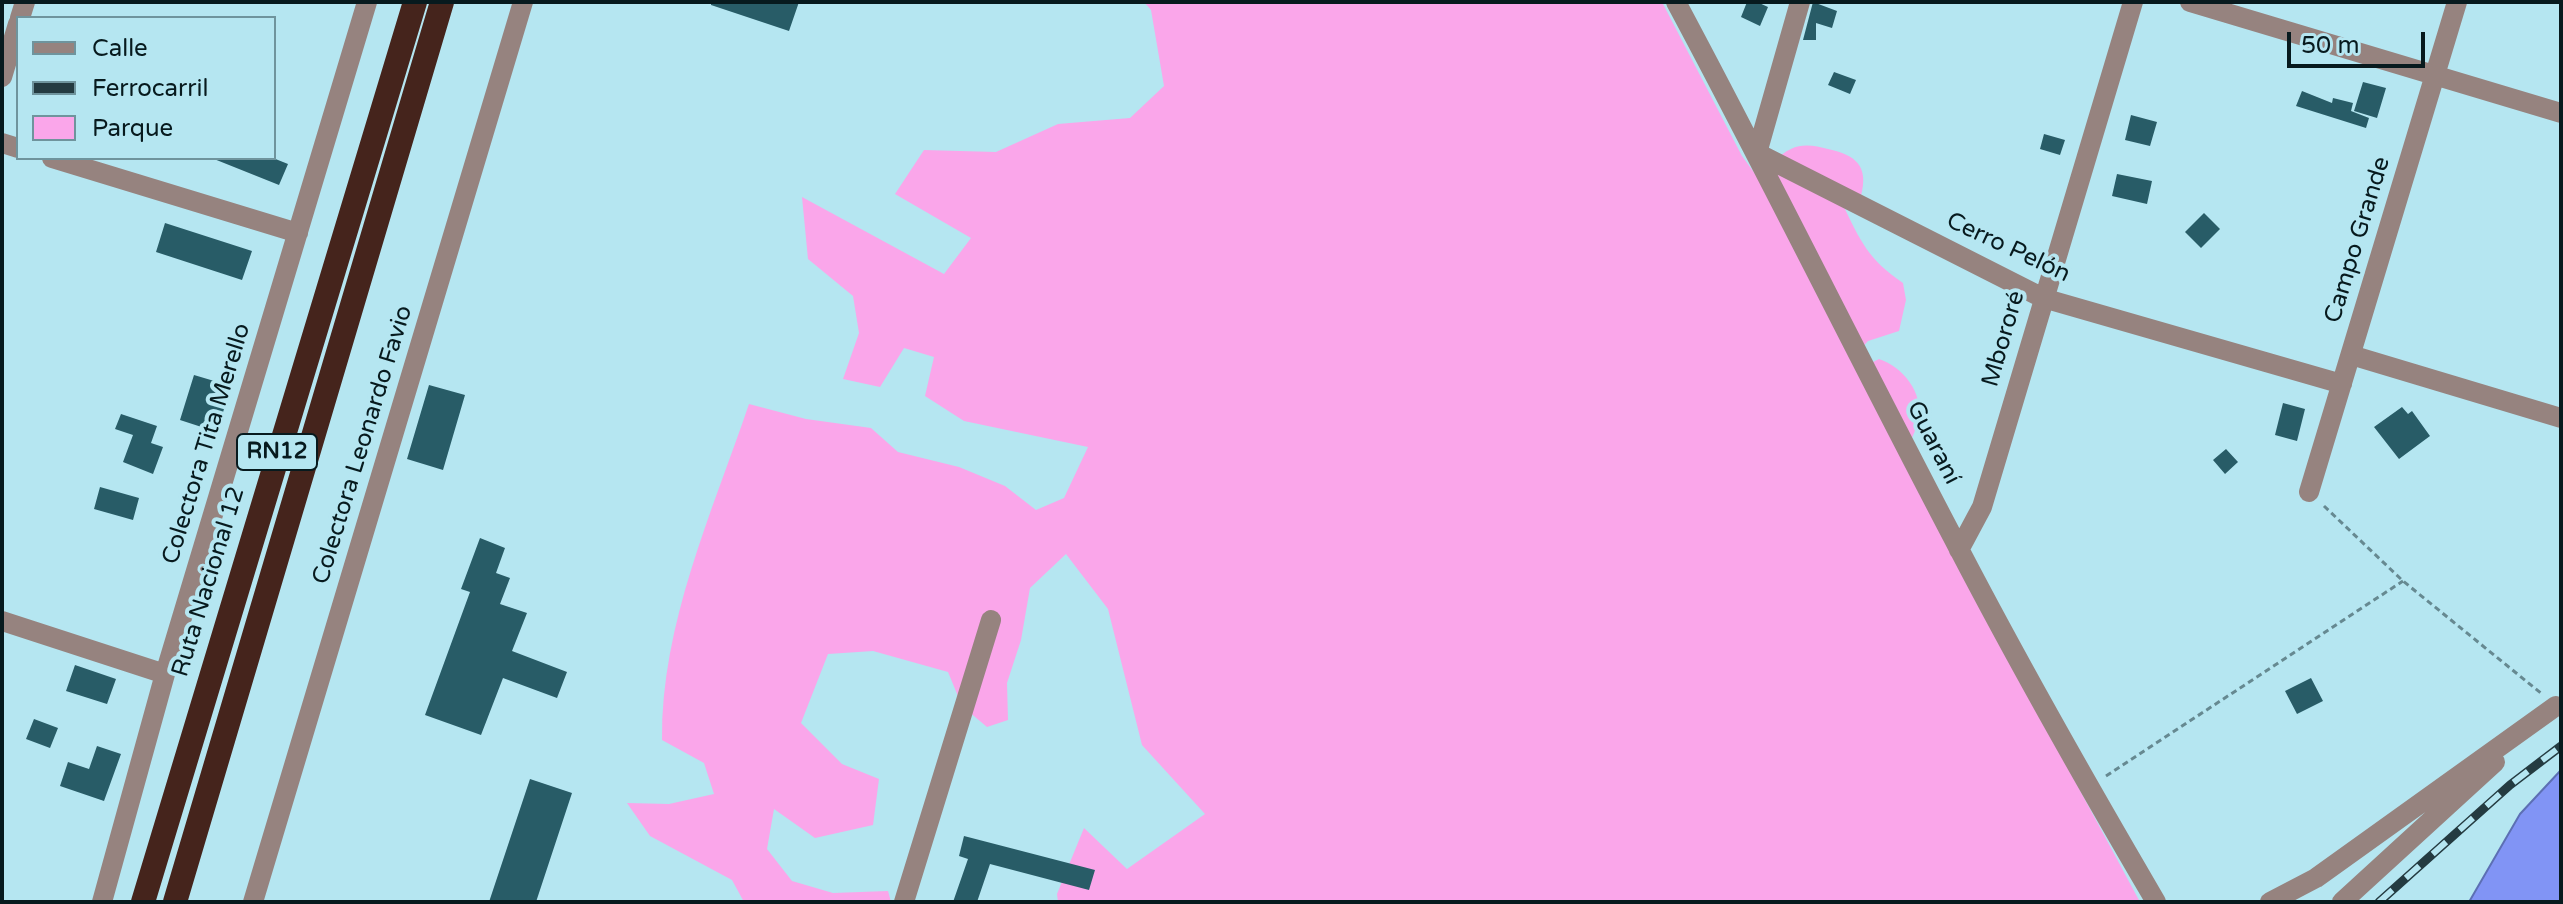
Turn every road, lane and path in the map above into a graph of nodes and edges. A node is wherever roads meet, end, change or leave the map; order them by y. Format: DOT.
graph roads {
  1 [pos="367,2"];
  2 [pos="415,2"];
  3 [pos="442,2"];
  4 [pos="523,2"];
  5 [pos="1676,2"];
  6 [pos="1800,2"];
  7 [pos="2133,2"];
  8 [pos="2190,2"];
  9 [pos="2457,2"];
  10 [pos="16,31"];
  11 [pos="2435,75"];
  12 [pos="2,77"];
  13 [pos="2561,113"];
  14 [pos="1757,153"];
  15 [pos="59,160"];
  16 [pos="298,233"];
  17 [pos="2043,298"];
  18 [pos="2351,355"];
  19 [pos="2342,384"];
  20 [pos="2561,418"];
  21 [pos="2309,492"];
  22 [pos="1959,550"];
  23 [pos="2403,581"];
  24 [pos="991,620"];
  25 [pos="2,621"];
  26 [pos="165,674"];
  27 [pos="2559,705"];
  28 [pos="2089,787"];
  29 [pos="102,902"];
  30 [pos="143,902"];
  31 [pos="175,902"];
  32 [pos="253,902"];
  33 [pos="904,902"];
  34 [pos="2156,902"];
  35 [pos="2270,902"];
  36 [pos="2342,902"];
  1 -- 16 [label="street, Colectora Tita Merello"];
  2 -- 30 [label="highway, Ruta Nacional 12 / RN12"];
  3 -- 31 [label="highway, RN12"];
  4 -- 32 [label="street, Colectora Leonardo Favio"];
  5 -- 14 [label="street, Guaraní"];
  6 -- 14 [label="street"];
  7 -- 17 [label="street, Mbororé"];
  8 -- 11 [label="street"];
  9 -- 11 [label="street, Campo Grande"];
  10 -- 12 [label="street"];
  11 -- 13 [label="street"];
  11 -- 18 [label="street, Campo Grande"];
  14 -- 17 [label="street, Cerro Pelón"];
  14 -- 22 [label="street, Guaraní"];
  15 -- 16 [label="street"];
  16 -- 26 [label="street, Colectora Tita Merello"];
  17 -- 19 [label="street, Cerro Pelón"];
  17 -- 22 [label="street, Mbororé"];
  18 -- 19 [label="street, Campo Grande"];
  18 -- 20 [label="street"];
  19 -- 21 [label="street, Campo Grande"];
  21 -- 23 [label="path"];
  22 -- 28 [label="street, Guaraní"];
  23 -- 27 [label="path"];
  23 -- 28 [label="path"];
  24 -- 33 [label="street"];
  25 -- 26 [label="street"];
  26 -- 29 [label="street, Colectora Tita Merello"];
  27 -- 35 [label="street"];
  27 -- 36 [label="street"];
  28 -- 34 [label="street, Guaraní"];
}
